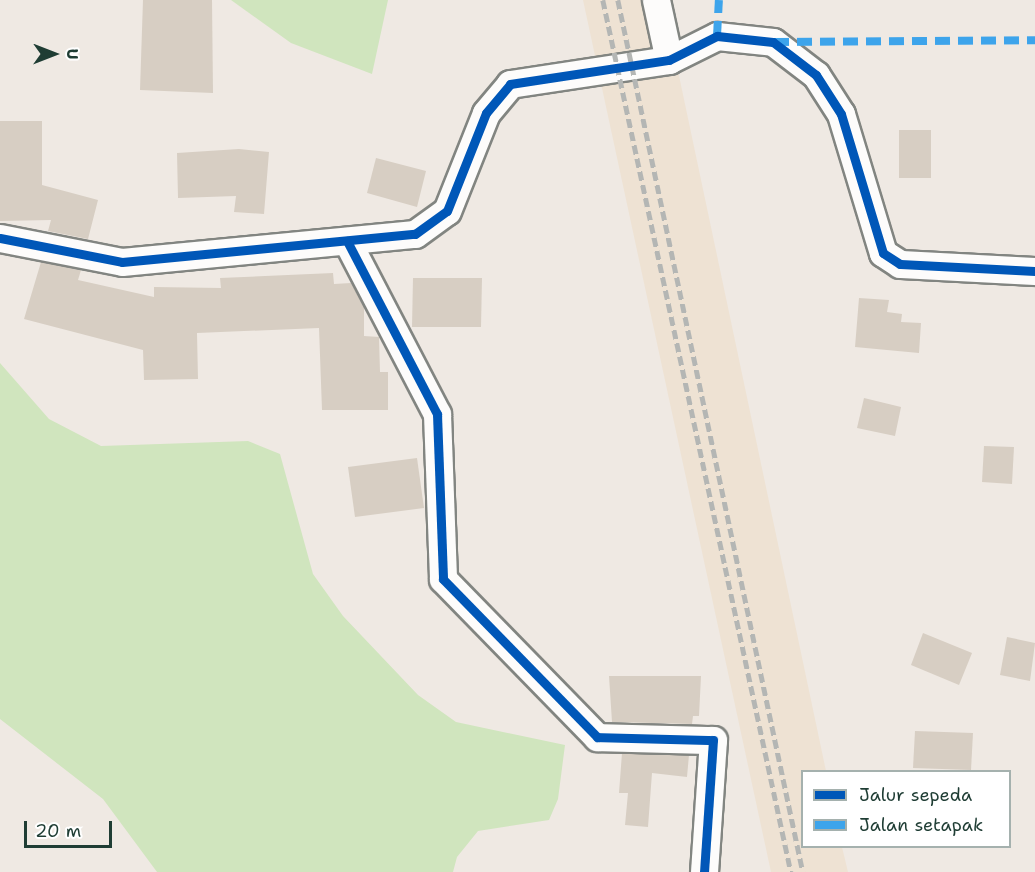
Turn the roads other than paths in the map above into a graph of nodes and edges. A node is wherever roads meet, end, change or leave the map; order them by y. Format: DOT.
graph roads {
  1 [pos="656,0"];
  2 [pos="669,60"];
  3 [pos="0,238"];
  4 [pos="347,241"];
  5 [pos="1035,271"];
  6 [pos="704,872"];
  1 -- 2 [label="street"];
  2 -- 4 [label="street"];
  2 -- 5 [label="street"];
  3 -- 4 [label="street"];
  4 -- 6 [label="street"];
}
